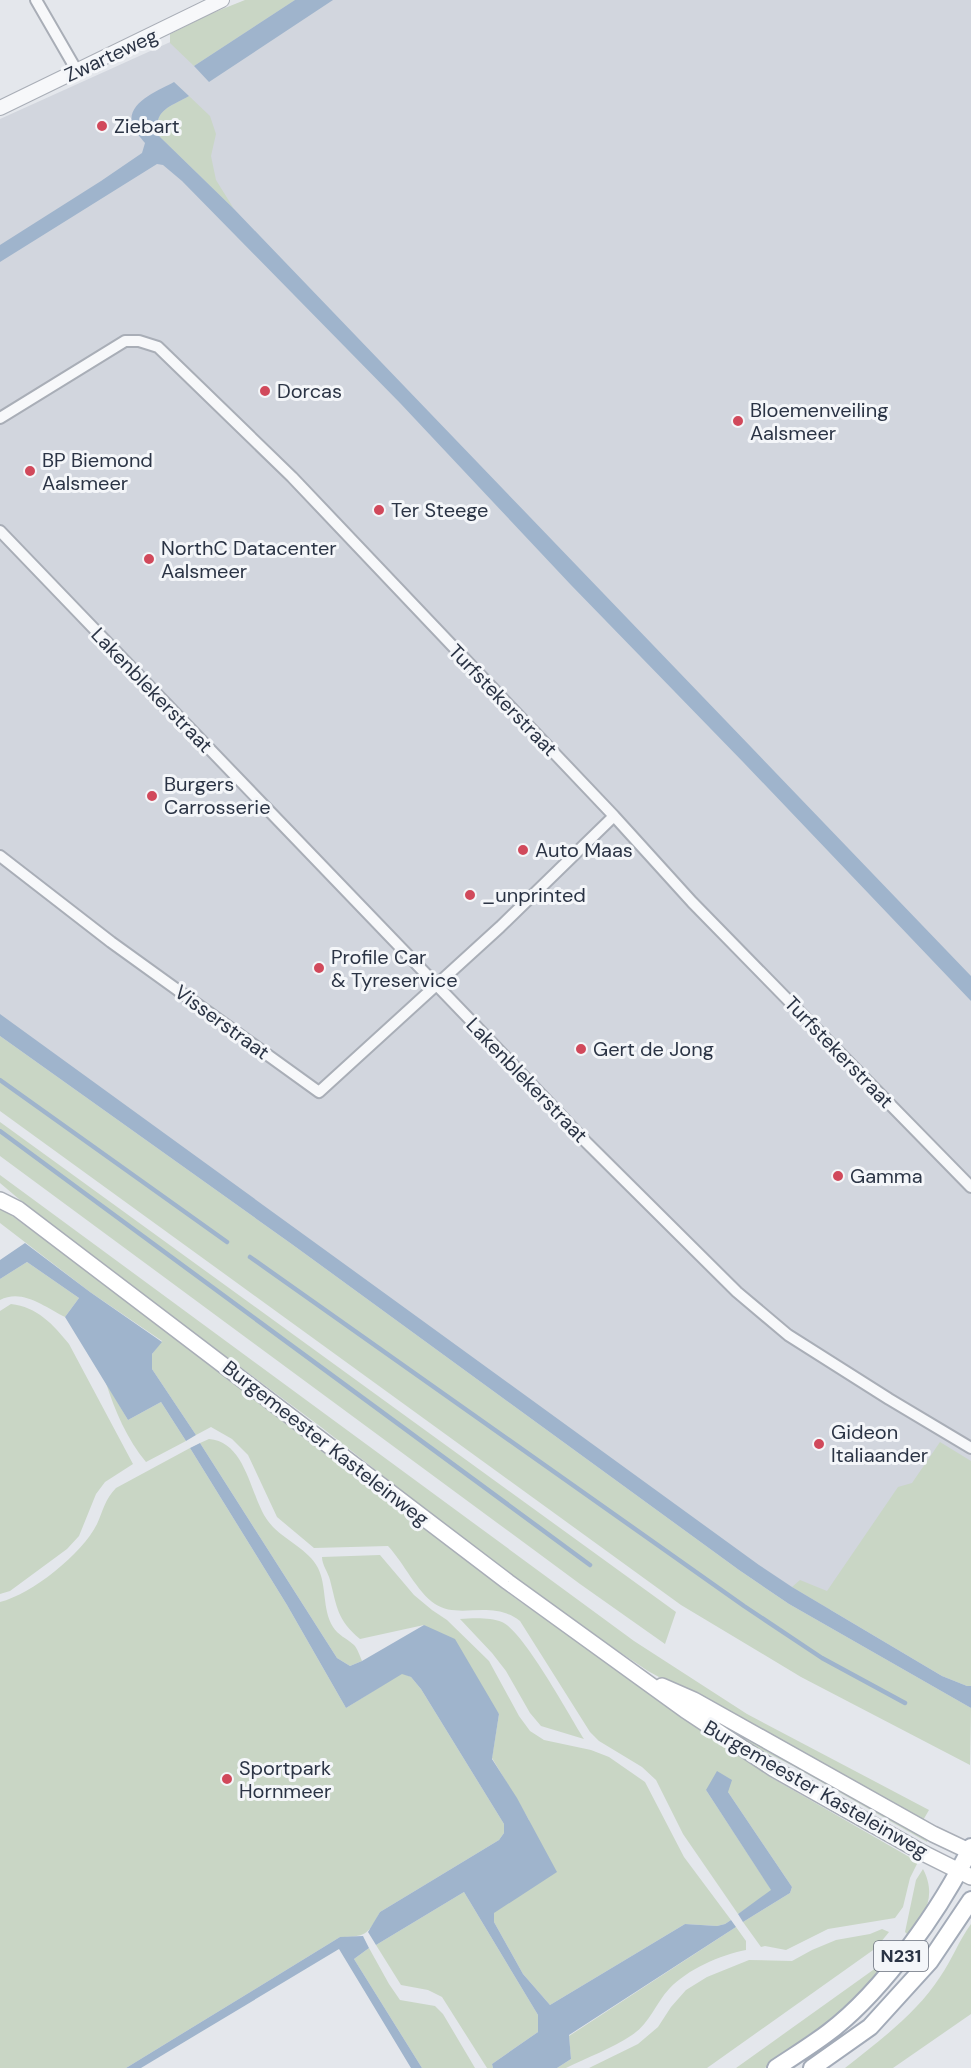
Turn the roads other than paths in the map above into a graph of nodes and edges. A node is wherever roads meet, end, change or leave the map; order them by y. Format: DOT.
graph roads {
  1 [pos="36,0"];
  2 [pos="217,1"];
  3 [pos="77,71"];
  4 [pos="0,108"];
  5 [pos="0,418"];
  6 [pos="0,531"];
  7 [pos="614,816"];
  8 [pos="0,856"];
  9 [pos="436,985"];
  10 [pos="971,1187"];
  11 [pos="0,1188"];
  12 [pos="0,1200"];
  13 [pos="18,1209"];
  14 [pos="971,1448"];
  15 [pos="635,1674"];
  16 [pos="970,1850"];
  17 [pos="965,1874"];
  18 [pos="971,1900"];
  19 [pos="776,2068"];
  20 [pos="812,2068"];
  1 -- 3 [label="street"];
  2 -- 3 [label="street, Zwarteweg"];
  3 -- 4 [label="street, Zwarteweg"];
  5 -- 7 [label="street, Turfstekerstraat"];
  6 -- 9 [label="street, Lakenblekerstraat"];
  7 -- 9 [label="street"];
  7 -- 10 [label="street, Turfstekerstraat"];
  8 -- 9 [label="street, Visserstraat"];
  9 -- 14 [label="street, Lakenblekerstraat"];
  11 -- 13 [label="main road, Burgemeester Kasteleinweg"];
  12 -- 13 [label="main road, Burgemeester Kasteleinweg"];
  13 -- 15 [label="main road, Burgemeester Kasteleinweg"];
  15 -- 16 [label="main road, Burgemeester Kasteleinweg"];
  15 -- 17 [label="main road, Burgemeester Kasteleinweg"];
  16 -- 17 [label="main road, N231"];
  17 -- 19 [label="main road, N231"];
  18 -- 20 [label="main road, N231"];
}
